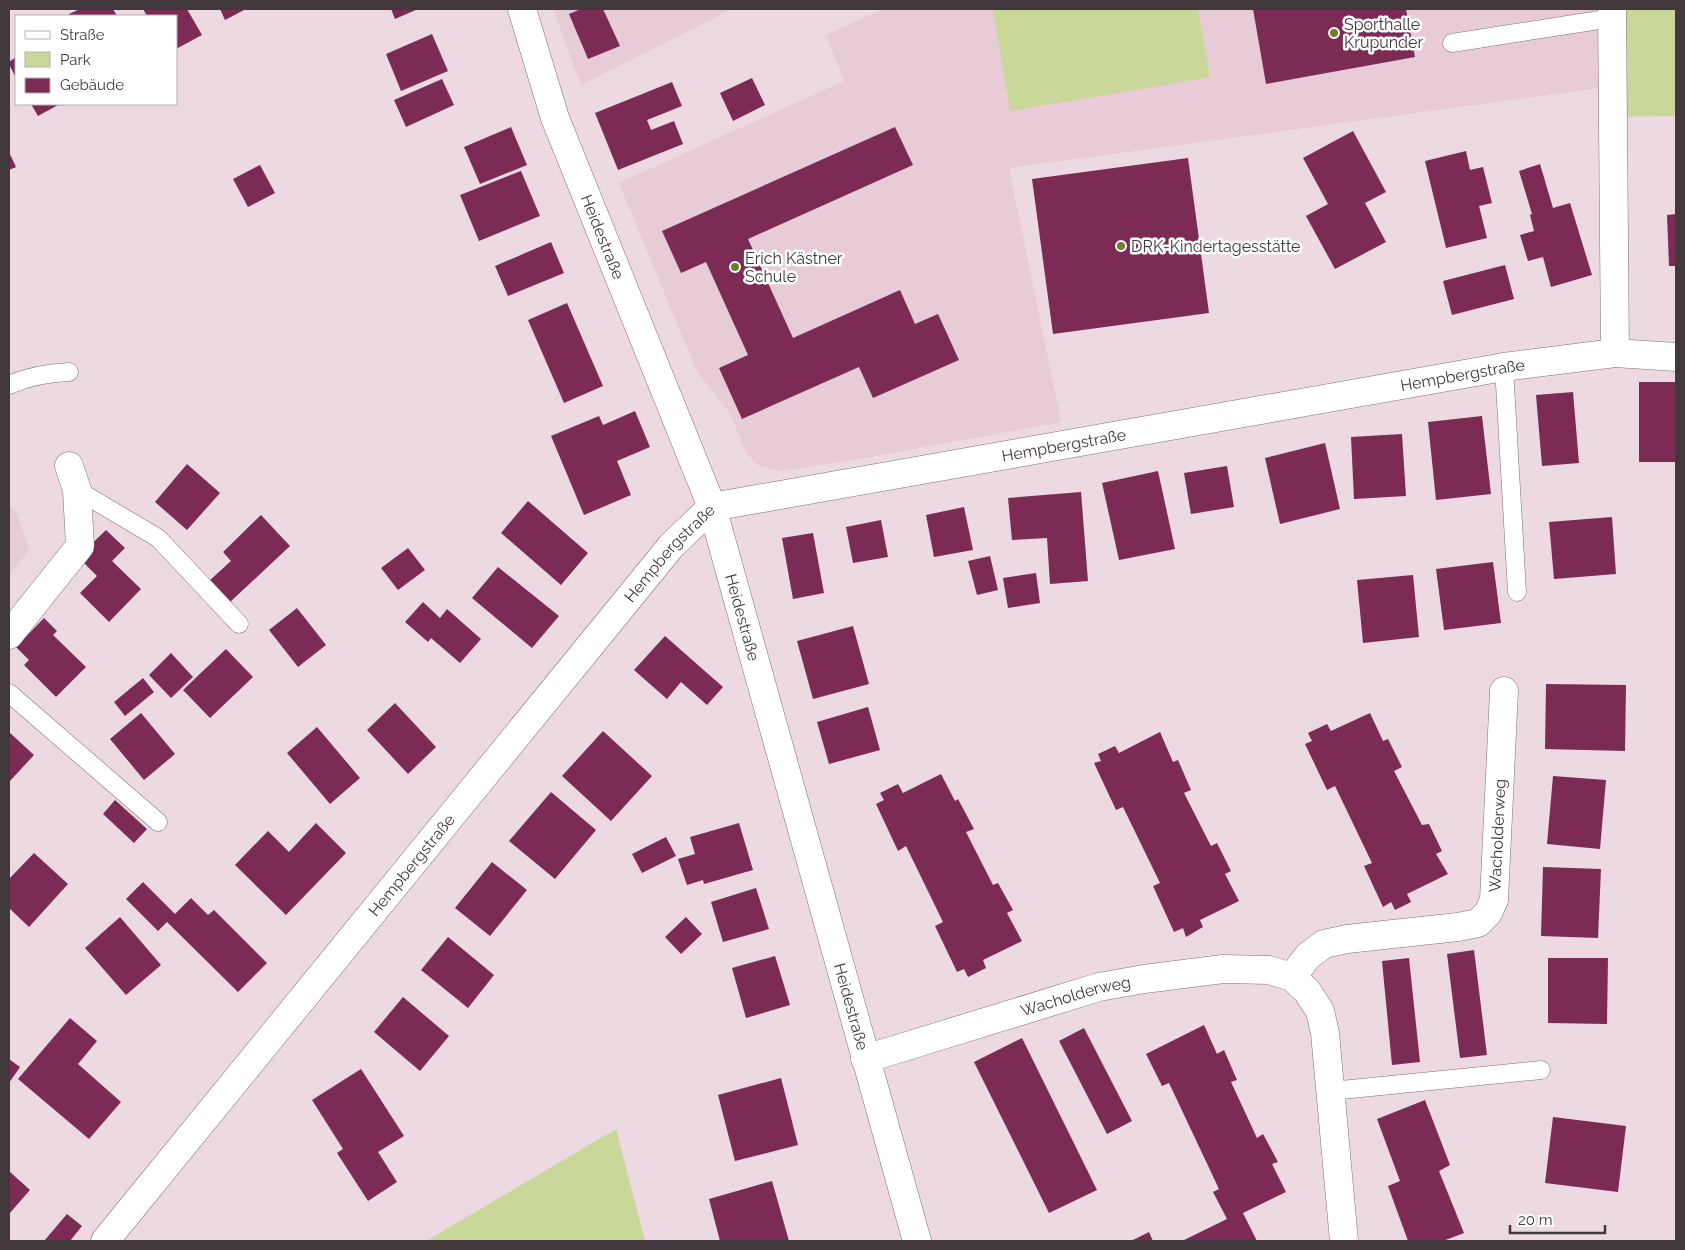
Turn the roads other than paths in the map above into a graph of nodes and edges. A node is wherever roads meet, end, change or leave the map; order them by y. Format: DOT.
graph roads {
  1 [pos="522,9"];
  2 [pos="1612,13"];
  3 [pos="1452,43"];
  4 [pos="1616,353"];
  5 [pos="1676,358"];
  6 [pos="1504,367"];
  7 [pos="69,372"];
  8 [pos="9,384"];
  9 [pos="73,478"];
  10 [pos="712,507"];
  11 [pos="1517,592"];
  12 [pos="239,624"];
  13 [pos="9,635"];
  14 [pos="1504,691"];
  15 [pos="9,693"];
  16 [pos="158,822"];
  17 [pos="1292,977"];
  18 [pos="865,1060"];
  19 [pos="1541,1070"];
  20 [pos="1330,1091"];
  21 [pos="105,1241"];
  22 [pos="917,1241"];
  23 [pos="1344,1241"];
  1 -- 10 [label="street, Heidestraße"];
  2 -- 3 [label="lane"];
  2 -- 4 [label="street"];
  4 -- 5 [label="street, Hempbergstraße"];
  4 -- 6 [label="street, Hempbergstraße"];
  6 -- 10 [label="street, Hempbergstraße"];
  6 -- 11 [label="lane"];
  7 -- 8 [label="lane"];
  9 -- 12 [label="lane"];
  9 -- 13 [label="street"];
  10 -- 18 [label="street, Heidestraße"];
  10 -- 21 [label="street, Hempbergstraße"];
  14 -- 17 [label="street, Wacholderweg"];
  15 -- 16 [label="lane"];
  17 -- 18 [label="street, Wacholderweg"];
  17 -- 20 [label="street, Wacholderweg"];
  18 -- 22 [label="street, Heidestraße"];
  19 -- 20 [label="lane"];
  20 -- 23 [label="street, Wacholderweg"];
}
